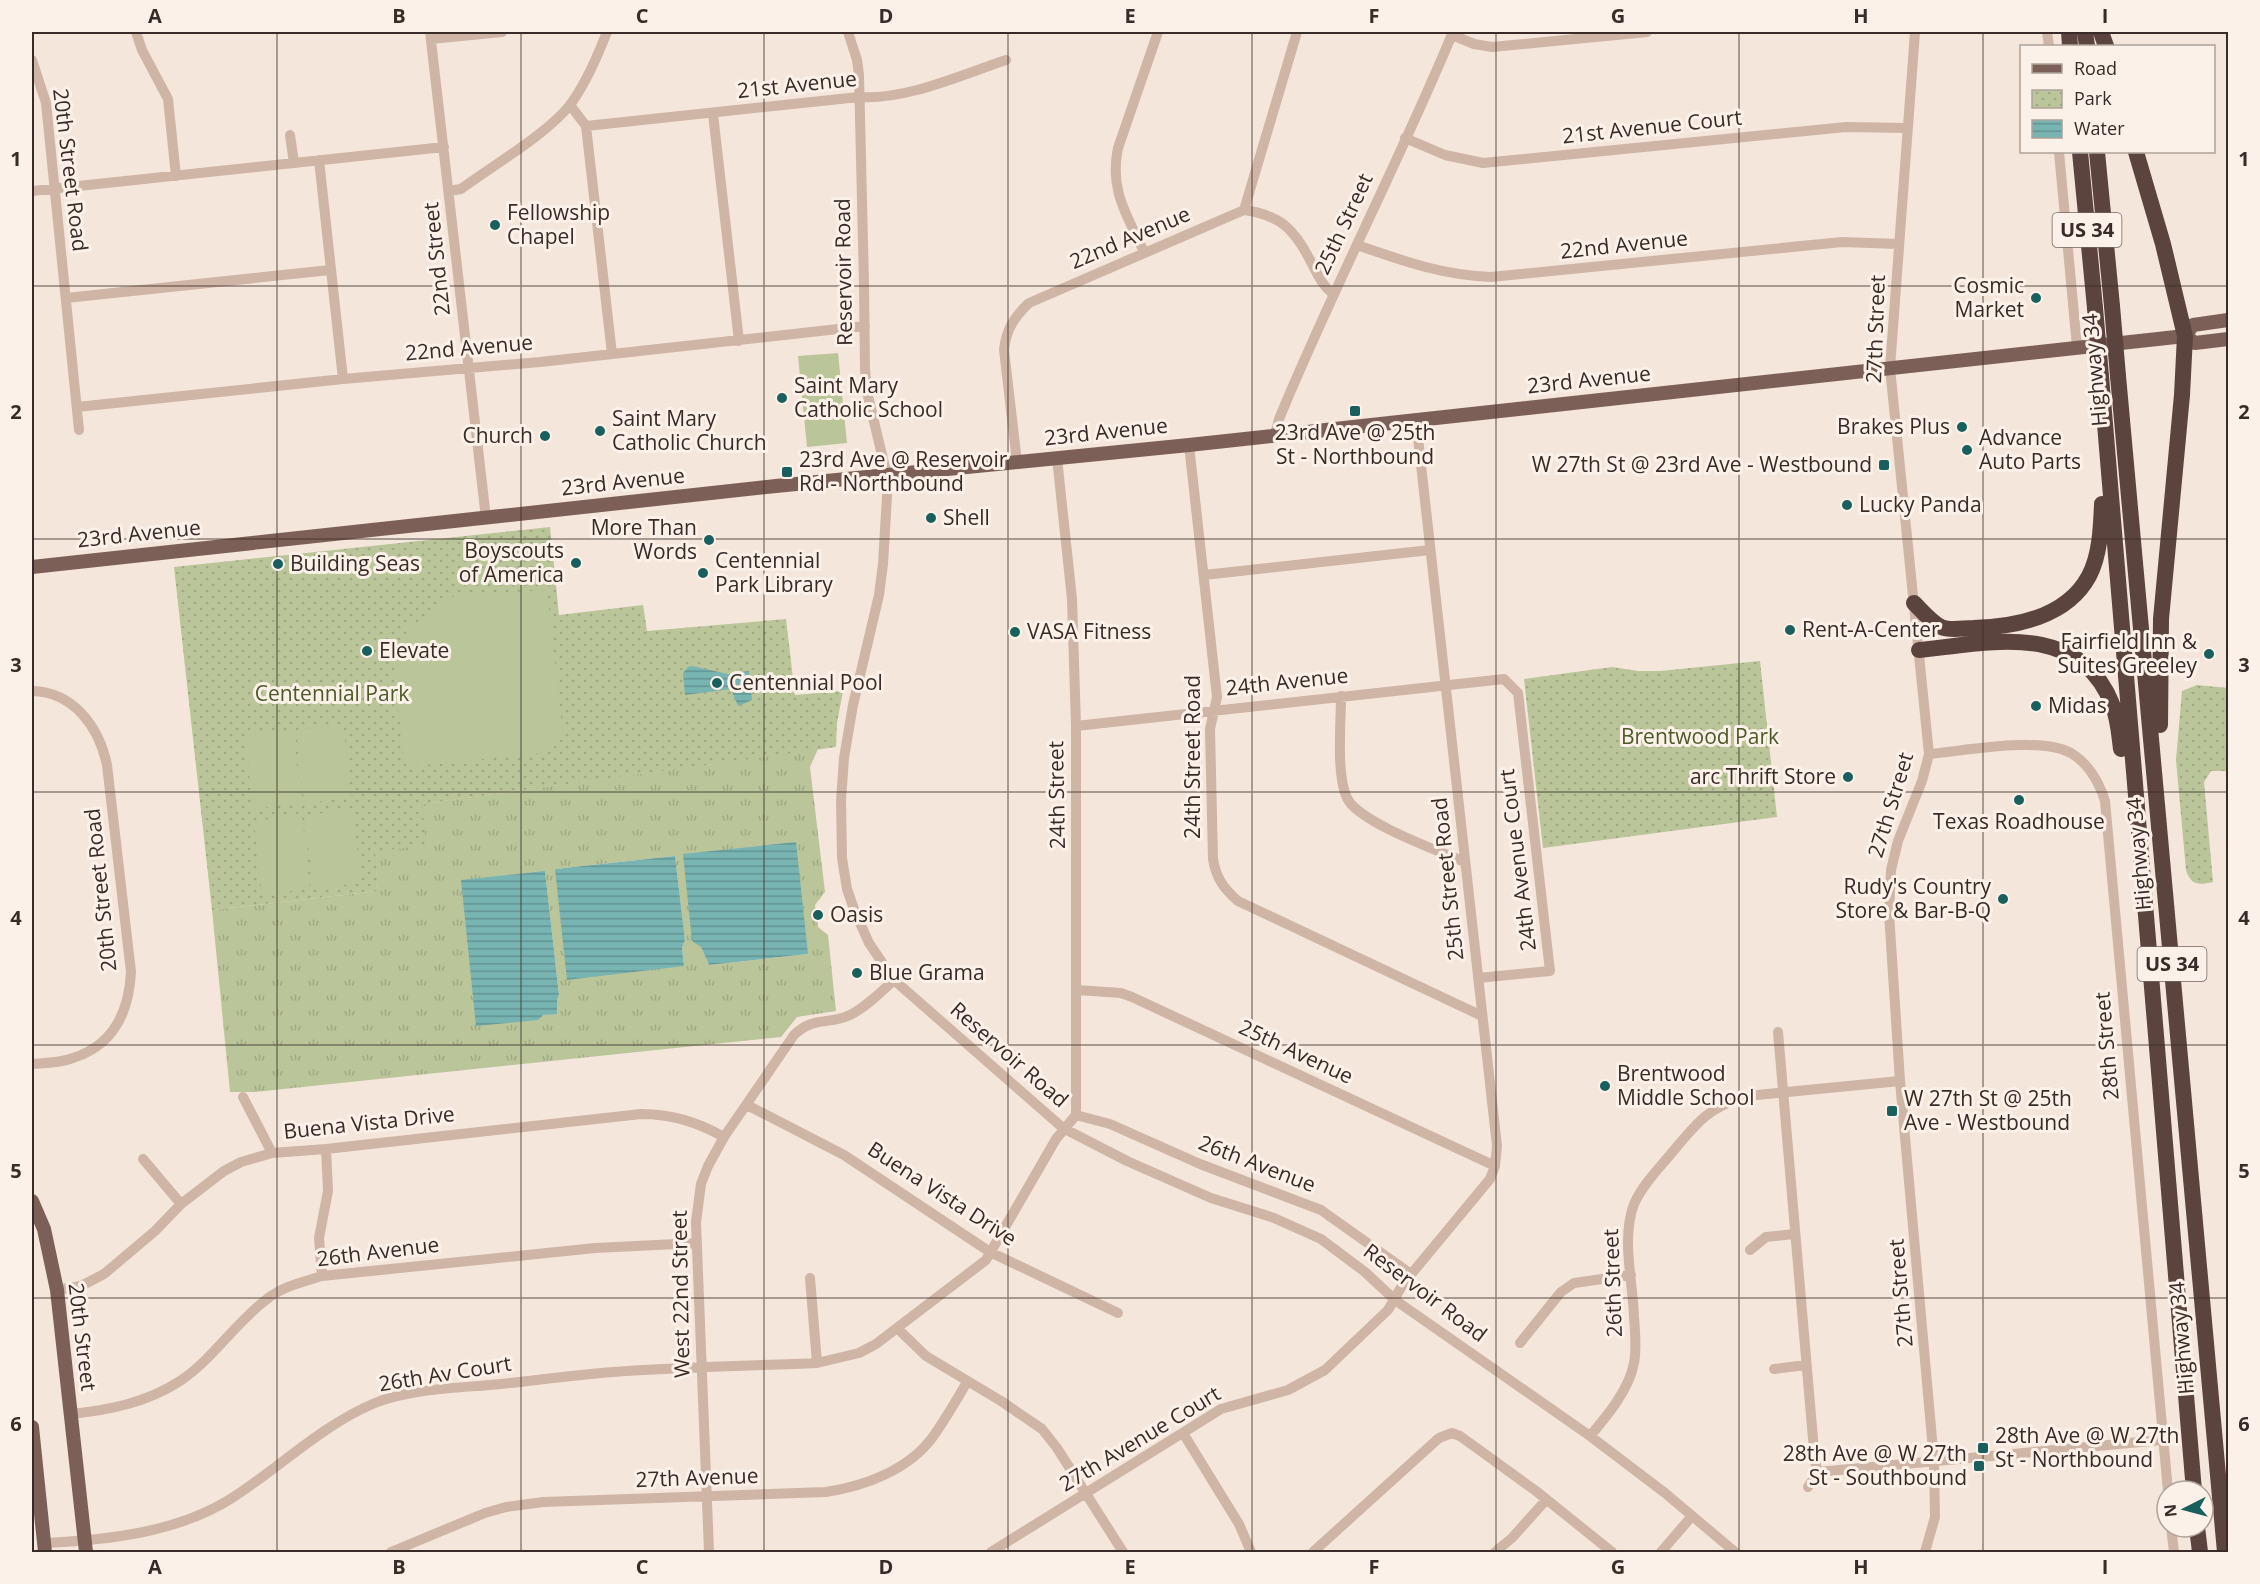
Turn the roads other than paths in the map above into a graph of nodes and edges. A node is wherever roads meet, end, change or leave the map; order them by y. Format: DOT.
graph roads {
  1 [pos="136,32"];
  2 [pos="502,32"];
  3 [pos="607,32"];
  4 [pos="848,32"];
  5 [pos="1158,32"];
  6 [pos="1297,32"];
  7 [pos="1647,32"];
  8 [pos="1915,32"];
  9 [pos="1452,33"];
  10 [pos="431,35"];
  11 [pos="32,60"];
  12 [pos="1006,60"];
  13 [pos="859,97"];
  14 [pos="570,105"];
  15 [pos="713,114"];
  16 [pos="586,126"];
  17 [pos="1908,128"];
  18 [pos="290,135"];
  19 [pos="1405,138"];
  20 [pos="444,147"];
  21 [pos="2058,153"];
  22 [pos="2080,153"];
  23 [pos="2097,153"];
  24 [pos="2136,153"];
  25 [pos="319,160"];
  26 [pos="294,163"];
  27 [pos="176,176"];
  28 [pos="55,189"];
  29 [pos="32,191"];
  30 [pos="449,191"];
  31 [pos="1244,210"];
  32 [pos="1899,244"];
  33 [pos="1357,245"];
  34 [pos="1144,252"];
  35 [pos="330,270"];
  36 [pos="1332,293"];
  37 [pos="66,298"];
  38 [pos="2229,320"];
  39 [pos="865,326"];
  40 [pos="2185,336"];
  41 [pos="2229,339"];
  42 [pos="739,341"];
  43 [pos="2077,347"];
  44 [pos="612,354"];
  45 [pos="468,368"];
  46 [pos="1890,368"];
  47 [pos="2110,376"];
  48 [pos="343,379"];
  49 [pos="77,408"];
  50 [pos="1416,420"];
  51 [pos="79,430"];
  52 [pos="1275,435"];
  53 [pos="1189,445"];
  54 [pos="2106,453"];
  55 [pos="1057,458"];
  56 [pos="1017,462"];
  57 [pos="887,476"];
  58 [pos="486,518"];
  59 [pos="1430,550"];
  60 [pos="32,567"];
  61 [pos="1204,575"];
  62 [pos="1914,603"];
  63 [pos="1992,627"];
  64 [pos="1918,644"];
  65 [pos="1504,679"];
  66 [pos="1447,685"];
  67 [pos="32,691"];
  68 [pos="1341,696"];
  69 [pos="1214,710"];
  70 [pos="1076,726"];
  71 [pos="1929,754"];
  72 [pos="2136,810"];
  73 [pos="2160,825"];
  74 [pos="1465,862"];
  75 [pos="1478,978"];
  76 [pos="894,980"];
  77 [pos="1077,990"];
  78 [pos="1482,1016"];
  79 [pos="1778,1032"];
  80 [pos="32,1064"];
  81 [pos="1900,1081"];
  82 [pos="1782,1092"];
  83 [pos="243,1097"];
  84 [pos="747,1105"];
  85 [pos="1076,1115"];
  86 [pos="1063,1128"];
  87 [pos="724,1137"];
  88 [pos="326,1149"];
  89 [pos="272,1153"];
  90 [pos="143,1158"];
  91 [pos="1495,1166"];
  92 [pos="32,1201"];
  93 [pos="181,1204"];
  94 [pos="1794,1234"];
  95 [pos="697,1243"];
  96 [pos="1749,1250"];
  97 [pos="990,1252"];
  98 [pos="1411,1274"];
  99 [pos="1631,1275"];
  100 [pos="322,1276"];
  101 [pos="810,1278"];
  102 [pos="57,1290"];
  103 [pos="1395,1300"];
  104 [pos="1118,1313"];
  105 [pos="898,1329"];
  106 [pos="1520,1343"];
  107 [pos="817,1363"];
  108 [pos="1806,1365"];
  109 [pos="702,1368"];
  110 [pos="1774,1369"];
  111 [pos="968,1382"];
  112 [pos="70,1414"];
  113 [pos="32,1427"];
  114 [pos="1183,1433"];
  115 [pos="1590,1436"];
  116 [pos="2162,1440"];
  117 [pos="1934,1461"];
  118 [pos="1818,1472"];
  119 [pos="2167,1479"];
  120 [pos="2193,1479"];
  121 [pos="1808,1487"];
  122 [pos="1086,1493"];
  123 [pos="707,1497"];
  124 [pos="1546,1500"];
  125 [pos="1692,1516"];
  126 [pos="85,1547"];
  127 [pos="45,1548"];
  128 [pos="391,1552"];
  129 [pos="709,1552"];
  130 [pos="991,1552"];
  131 [pos="1123,1552"];
  132 [pos="1251,1552"];
  133 [pos="1313,1552"];
  134 [pos="1495,1552"];
  135 [pos="1612,1552"];
  136 [pos="1661,1552"];
  137 [pos="1735,1552"];
  138 [pos="1925,1552"];
  139 [pos="2225,1552"];
  1 -- 27 [label="street"];
  2 -- 10 [label="street"];
  3 -- 14 [label="street"];
  4 -- 13 [label="street, Reservoir Road"];
  5 -- 34 [label="street"];
  6 -- 31 [label="street"];
  7 -- 9 [label="street"];
  8 -- 17 [label="street, 27th Street"];
  9 -- 19 [label="street, 25th Street"];
  10 -- 20 [label="street, 22nd Street"];
  11 -- 28 [label="street, 20th Street Road"];
  12 -- 13 [label="street, 21st Avenue"];
  13 -- 15 [label="street, 21st Avenue"];
  13 -- 39 [label="street, Reservoir Road"];
  14 -- 16 [label="street"];
  14 -- 30 [label="street"];
  15 -- 16 [label="street, 21st Avenue"];
  15 -- 42 [label="street"];
  16 -- 44 [label="street"];
  17 -- 19 [label="street, 21st Avenue Court"];
  17 -- 32 [label="street, 27th Street"];
  18 -- 26 [label="street"];
  19 -- 33 [label="street, 25th Street"];
  20 -- 25 [label="street"];
  20 -- 30 [label="street, 22nd Street"];
  21 -- 43 [label="street"];
  22 -- 47 [label="highway, Highway 34 / US 34, bridge"];
  23 -- 47 [label="highway, Highway 34 / US 34, bridge"];
  24 -- 40 [label="highway"];
  25 -- 26 [label="street"];
  25 -- 35 [label="street"];
  26 -- 27 [label="street"];
  27 -- 28 [label="street"];
  28 -- 29 [label="street"];
  28 -- 37 [label="street, 20th Street Road"];
  30 -- 45 [label="street, 22nd Street"];
  31 -- 34 [label="street, 22nd Avenue"];
  31 -- 36 [label="street"];
  32 -- 33 [label="street, 22nd Avenue"];
  32 -- 46 [label="street, 27th Street"];
  33 -- 36 [label="street, 25th Street"];
  34 -- 56 [label="street, 22nd Avenue"];
  35 -- 37 [label="street"];
  35 -- 48 [label="street"];
  36 -- 52 [label="street, 25th Street"];
  37 -- 49 [label="street, 20th Street Road"];
  38 -- 40 [label="main road, 23rd Avenue"];
  39 -- 42 [label="street, 22nd Avenue"];
  39 -- 57 [label="street, Reservoir Road"];
  40 -- 41 [label="main road, 23rd Avenue"];
  40 -- 43 [label="main road, 23rd Avenue"];
  40 -- 73 [label="highway"];
  42 -- 44 [label="street, 22nd Avenue"];
  43 -- 46 [label="main road, 23rd Avenue"];
  44 -- 45 [label="street, 22nd Avenue"];
  45 -- 48 [label="street, 22nd Avenue"];
  45 -- 58 [label="street, 22nd Street"];
  46 -- 50 [label="main road, 23rd Avenue"];
  46 -- 62 [label="street, 27th Street"];
  47 -- 54 [label="highway, Highway 34 / US 34"];
  47 -- 73 [label="highway, Highway 34 / US 34"];
  48 -- 49 [label="street, 22nd Avenue"];
  49 -- 51 [label="street, 20th Street Road"];
  50 -- 52 [label="main road, 23rd Avenue"];
  50 -- 59 [label="street, 25th Street Road"];
  52 -- 53 [label="main road, 23rd Avenue"];
  53 -- 55 [label="main road, 23rd Avenue"];
  53 -- 61 [label="street, 24th Street Road"];
  54 -- 63 [label="highway"];
  54 -- 72 [label="highway, Highway 34 / US 34"];
  55 -- 56 [label="main road, 23rd Avenue"];
  55 -- 70 [label="street, 24th Street"];
  56 -- 57 [label="main road, 23rd Avenue"];
  57 -- 58 [label="main road, 23rd Avenue"];
  57 -- 76 [label="street, Reservoir Road"];
  58 -- 60 [label="main road, 23rd Avenue"];
  59 -- 61 [label="street"];
  59 -- 66 [label="street, 25th Street Road"];
  61 -- 69 [label="street, 24th Street Road"];
  62 -- 63 [label="highway"];
  62 -- 64 [label="street, 27th Street"];
  63 -- 64 [label="highway"];
  64 -- 71 [label="street, 27th Street"];
  64 -- 72 [label="highway"];
  65 -- 66 [label="street, 24th Avenue"];
  65 -- 75 [label="street, 24th Avenue Court"];
  66 -- 68 [label="street, 24th Avenue"];
  66 -- 74 [label="street, 25th Street Road"];
  67 -- 80 [label="street, 20th Street Road"];
  68 -- 69 [label="street, 24th Avenue"];
  68 -- 74 [label="street"];
  69 -- 70 [label="street, 24th Avenue"];
  69 -- 78 [label="street, 24th Street Road"];
  70 -- 77 [label="street, 24th Street"];
  71 -- 81 [label="street, 27th Street"];
  71 -- 116 [label="street, 28th Street"];
  72 -- 120 [label="highway, Highway 34 / US 34"];
  73 -- 139 [label="highway, Highway 34 / US 34"];
  74 -- 75 [label="street, 25th Street Road"];
  75 -- 78 [label="street, 25th Street Road"];
  76 -- 84 [label="street, West 22nd Street"];
  76 -- 86 [label="street, Reservoir Road"];
  77 -- 85 [label="street, 24th Street"];
  77 -- 91 [label="street, 25th Avenue"];
  78 -- 91 [label="street, 25th Street Road"];
  79 -- 82 [label="street"];
  81 -- 82 [label="street"];
  81 -- 117 [label="street, 27th Street"];
  82 -- 94 [label="street"];
  82 -- 99 [label="street, 26th Street"];
  83 -- 89 [label="street"];
  84 -- 87 [label="street, West 22nd Street"];
  84 -- 97 [label="street, Buena Vista Drive"];
  85 -- 86 [label="street"];
  85 -- 98 [label="street, 26th Avenue"];
  86 -- 97 [label="street, 26th Av Court"];
  86 -- 103 [label="street, Reservoir Road"];
  87 -- 88 [label="street, Buena Vista Drive"];
  87 -- 95 [label="street, West 22nd Street"];
  88 -- 89 [label="street, Buena Vista Drive"];
  88 -- 100 [label="street"];
  89 -- 93 [label="street, Buena Vista Drive"];
  90 -- 93 [label="street"];
  91 -- 98 [label="street, 25th Street Road"];
  92 -- 102 [label="main road, 20th Street"];
  93 -- 102 [label="street, Buena Vista Drive"];
  94 -- 96 [label="street"];
  94 -- 108 [label="street"];
  95 -- 100 [label="street, 26th Avenue"];
  95 -- 109 [label="street, West 22nd Street"];
  97 -- 104 [label="street, Buena Vista Drive"];
  97 -- 105 [label="street, 26th Av Court"];
  98 -- 103 [label="street, 25th Street Road"];
  99 -- 106 [label="street"];
  99 -- 115 [label="street, 26th Street"];
  100 -- 112 [label="street, 26th Avenue"];
  101 -- 107 [label="street"];
  102 -- 112 [label="main road, 20th Street"];
  103 -- 114 [label="street, 27th Avenue Court"];
  103 -- 115 [label="street, Reservoir Road"];
  105 -- 107 [label="street, 26th Av Court"];
  105 -- 111 [label="street"];
  107 -- 109 [label="street, 26th Av Court"];
  108 -- 110 [label="street"];
  108 -- 118 [label="street"];
  109 -- 123 [label="street, West 22nd Street"];
  109 -- 126 [label="street, 26th Av Court"];
  111 -- 122 [label="street"];
  111 -- 123 [label="street, 27th Avenue"];
  112 -- 126 [label="main road, 20th Street"];
  113 -- 127 [label="main road"];
  114 -- 122 [label="street, 27th Avenue Court"];
  114 -- 132 [label="street"];
  115 -- 125 [label="street, Reservoir Road"];
  116 -- 117 [label="street"];
  116 -- 119 [label="street, 28th Street"];
  117 -- 118 [label="street"];
  117 -- 138 [label="street, 27th Street"];
  118 -- 121 [label="street"];
  122 -- 130 [label="street, 27th Avenue Court"];
  122 -- 131 [label="street"];
  123 -- 128 [label="street, 27th Avenue"];
  123 -- 129 [label="street, West 22nd Street"];
  124 -- 133 [label="street"];
  124 -- 134 [label="street"];
  124 -- 135 [label="street"];
  125 -- 136 [label="street"];
  125 -- 137 [label="street, Reservoir Road"];
  126 -- 127 [label="street, 26th Av Court"];
}
